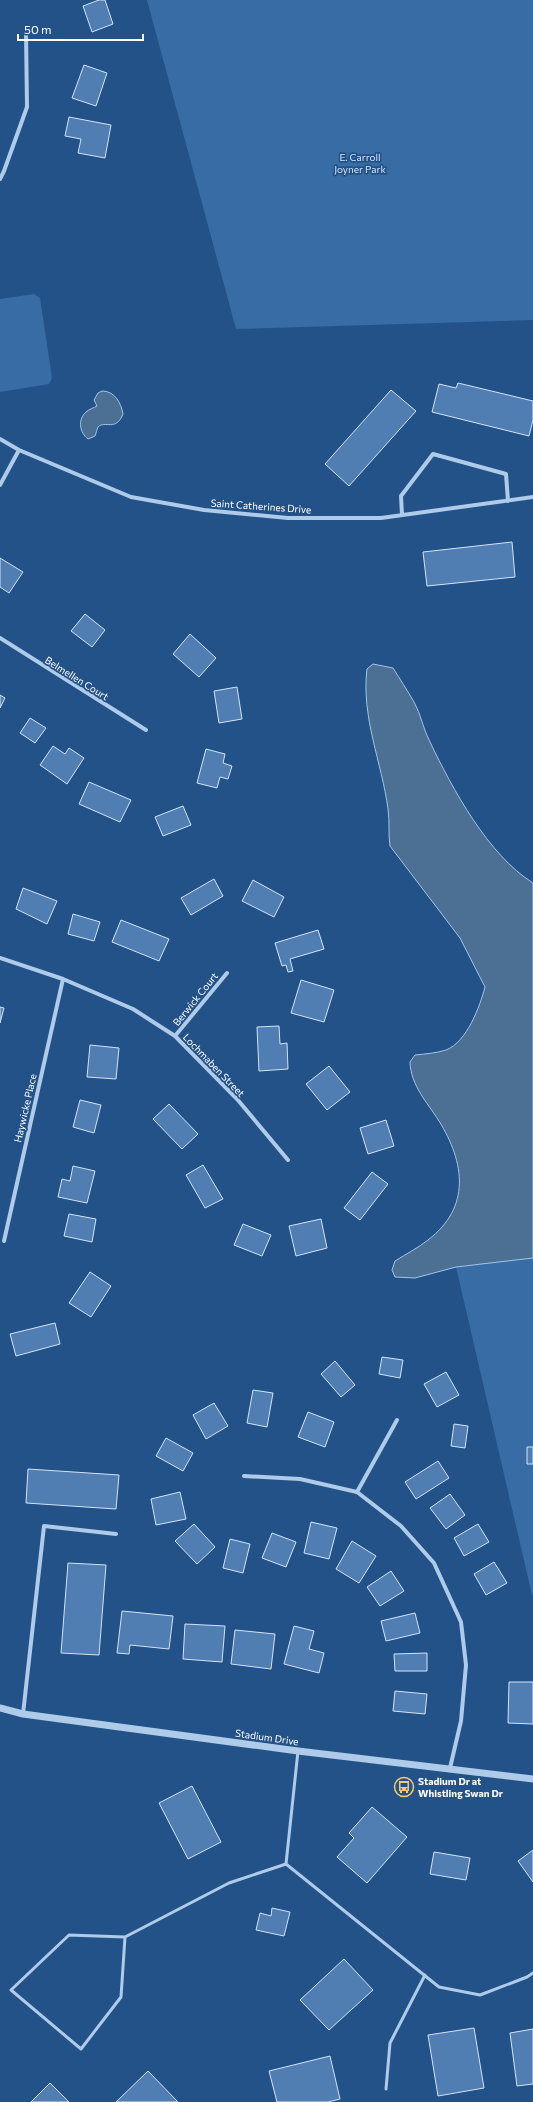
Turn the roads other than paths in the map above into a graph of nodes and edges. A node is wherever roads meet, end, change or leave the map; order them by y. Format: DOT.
graph roads {
  1 [pos="26,32"];
  2 [pos="0,179"];
  3 [pos="0,439"];
  4 [pos="18,450"];
  5 [pos="0,485"];
  6 [pos="533,498"];
  7 [pos="508,501"];
  8 [pos="402,515"];
  9 [pos="0,638"];
  10 [pos="146,730"];
  11 [pos="0,958"];
  12 [pos="227,973"];
  13 [pos="63,979"];
  14 [pos="175,1036"];
  15 [pos="288,1160"];
  16 [pos="4,1241"];
  17 [pos="397,1420"];
  18 [pos="244,1476"];
  19 [pos="357,1492"];
  20 [pos="116,1534"];
  21 [pos="0,1708"];
  22 [pos="23,1714"];
  23 [pos="298,1751"];
  24 [pos="450,1768"];
  25 [pos="533,1779"];
  26 [pos="286,1864"];
  27 [pos="125,1938"];
  28 [pos="533,1973"];
  29 [pos="425,1975"];
  30 [pos="386,2089"];
  1 -- 2 [label="street"];
  3 -- 4 [label="street, Saint Catherines Drive"];
  4 -- 5 [label="street"];
  4 -- 8 [label="street, Saint Catherines Drive"];
  6 -- 7 [label="street, Saint Catherines Drive"];
  7 -- 8 [label="street, Saint Catherines Drive"];
  7 -- 8 [label="street"];
  9 -- 10 [label="street, Belmellen Court"];
  11 -- 13 [label="street, Lochmaben Street"];
  12 -- 14 [label="street, Berwick Court"];
  13 -- 14 [label="street, Lochmaben Street"];
  13 -- 16 [label="street, Haywicke Place"];
  14 -- 15 [label="street, Lochmaben Street"];
  17 -- 19 [label="street"];
  18 -- 19 [label="street"];
  19 -- 24 [label="street"];
  20 -- 22 [label="street"];
  21 -- 22 [label="street, Stadium Drive"];
  22 -- 23 [label="street, Stadium Drive"];
  23 -- 24 [label="street, Stadium Drive"];
  23 -- 26 [label="lane"];
  24 -- 25 [label="street, Stadium Drive"];
  26 -- 27 [label="lane"];
  26 -- 29 [label="lane"];
  27 -- 27 [label="lane"];
  28 -- 29 [label="lane"];
  29 -- 30 [label="lane"];
}
